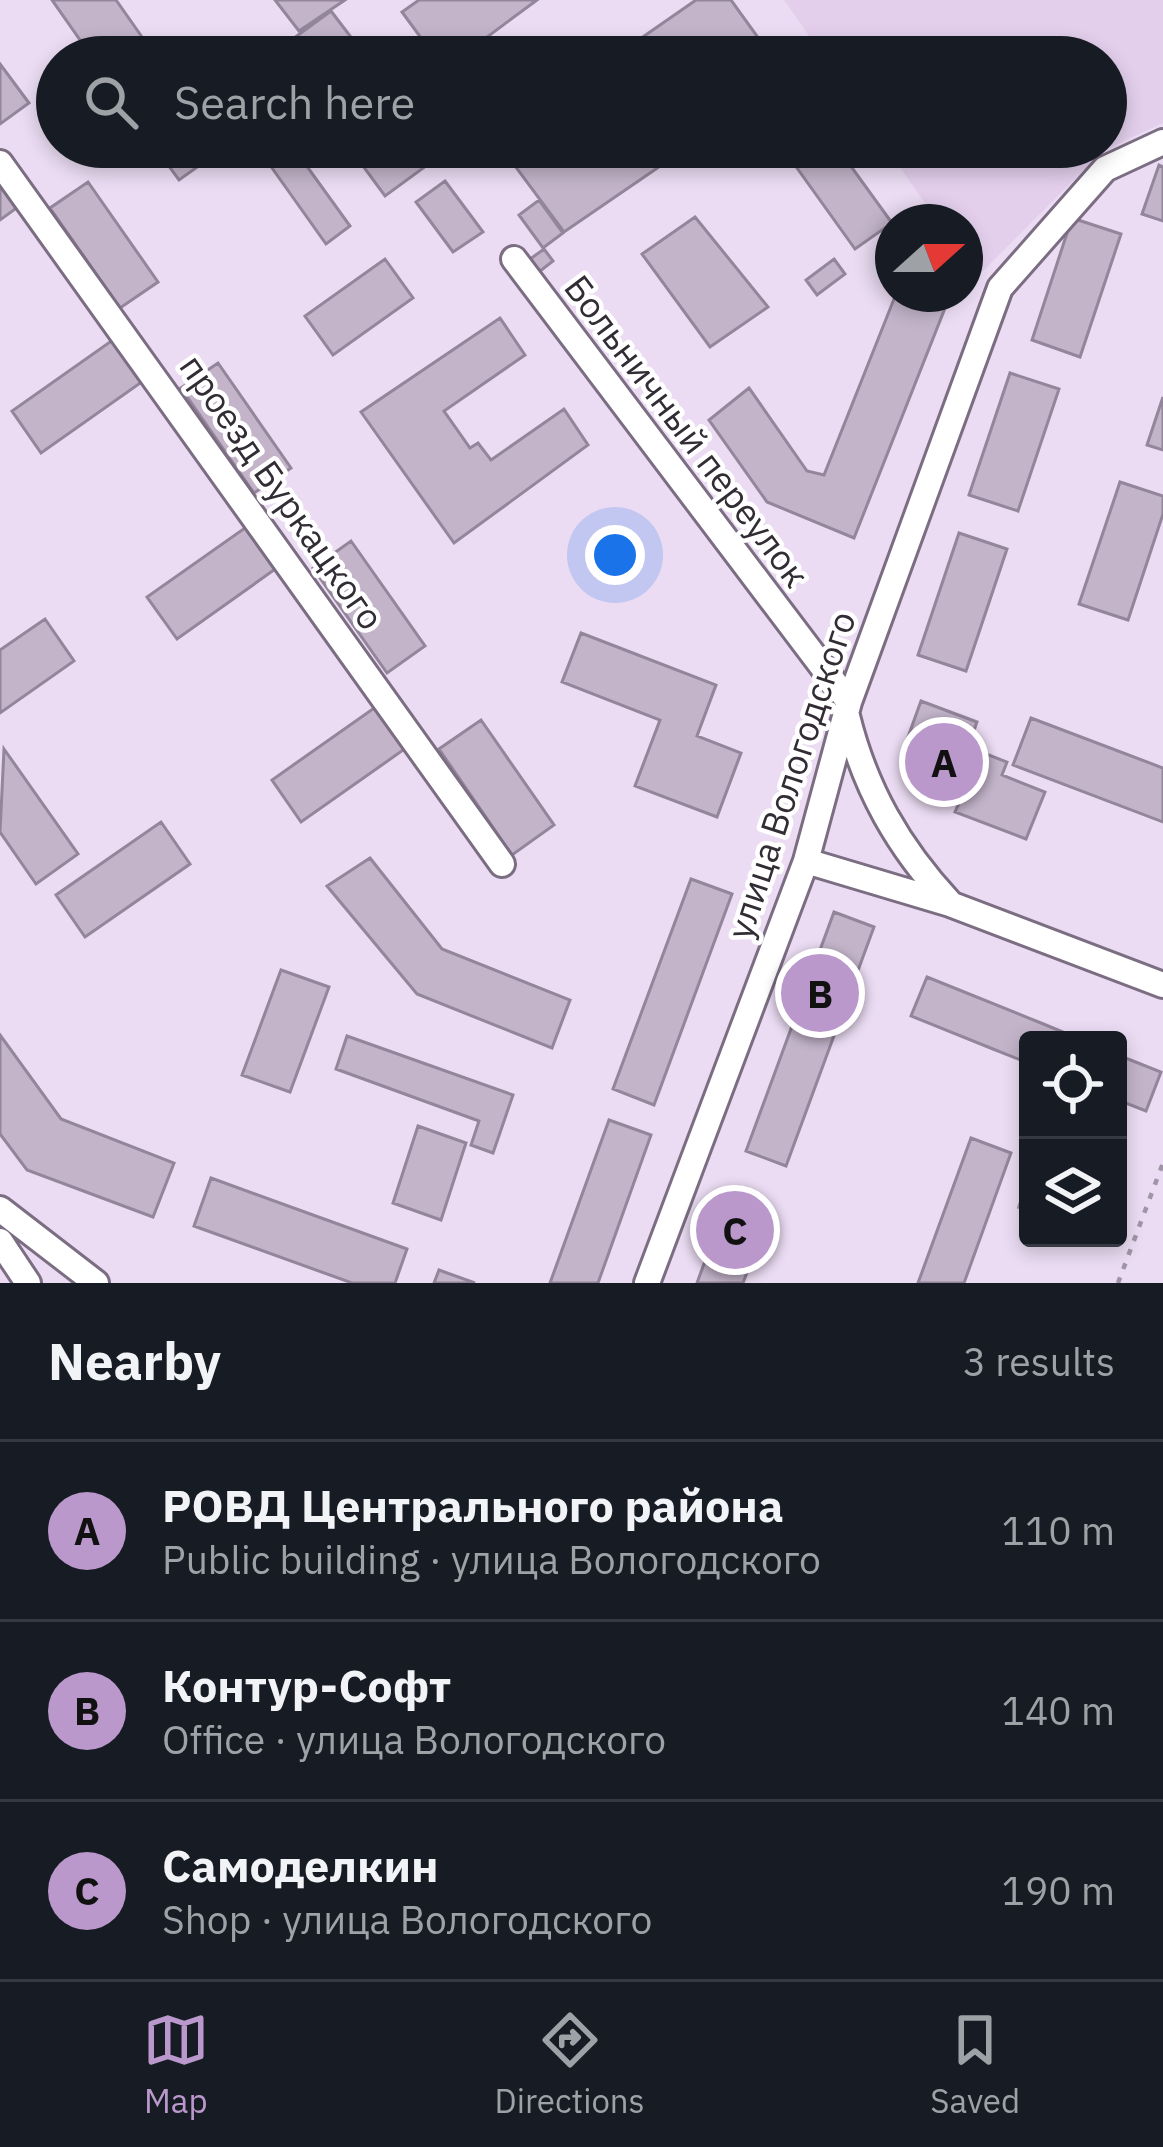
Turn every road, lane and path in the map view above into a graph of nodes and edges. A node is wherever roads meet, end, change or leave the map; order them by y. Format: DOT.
graph roads {
  1 [pos="1163,142"];
  2 [pos="1127,159"];
  3 [pos="0,163"];
  4 [pos="1108,168"];
  5 [pos="514,259"];
  6 [pos="848,707"];
  7 [pos="806,861"];
  8 [pos="502,864"];
  9 [pos="950,904"];
  10 [pos="1163,986"];
  11 [pos="1163,1163"];
  12 [pos="0,1208"];
  13 [pos="0,1240"];
  14 [pos="91,1277"];
  15 [pos="28,1283"];
  16 [pos="119,1283"];
  17 [pos="647,1283"];
  18 [pos="1118,1283"];
  1 -- 2 [label="street, улица Вологодского"];
  3 -- 8 [label="street, проезд Буркацкого"];
  4 -- 6 [label="street, улица Вологодского"];
  5 -- 6 [label="street, Больничный переулок"];
  6 -- 7 [label="street, улица Вологодского"];
  6 -- 9 [label="street"];
  7 -- 9 [label="street"];
  7 -- 17 [label="street, улица Вологодского"];
  9 -- 10 [label="street"];
  11 -- 18 [label="path"];
  12 -- 14 [label="street"];
  13 -- 15 [label="street"];
  14 -- 16 [label="street"];
}
